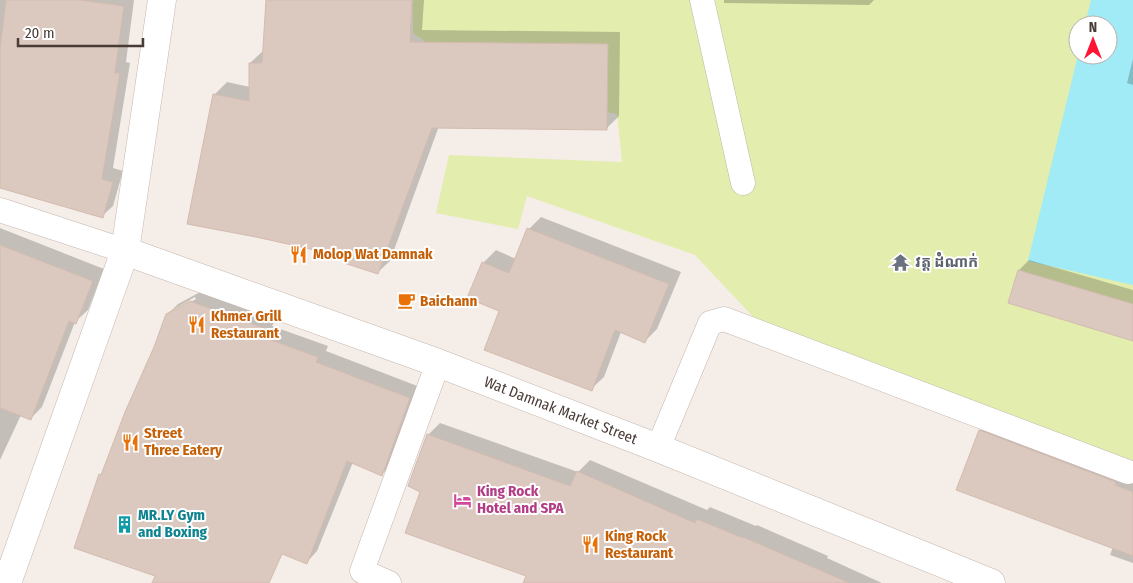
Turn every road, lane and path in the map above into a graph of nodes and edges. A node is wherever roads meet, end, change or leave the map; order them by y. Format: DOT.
graph roads {
  1 [pos="162,0"];
  2 [pos="702,0"];
  3 [pos="743,184"];
  4 [pos="0,210"];
  5 [pos="125,251"];
  6 [pos="438,363"];
  7 [pos="658,448"];
  8 [pos="1128,472"];
  9 [pos="7,583"];
  10 [pos="389,583"];
  11 [pos="991,583"];
  1 -- 5 [label="street"];
  2 -- 3 [label="lane"];
  4 -- 5 [label="lane"];
  5 -- 6 [label="street, Wat Damnak Market Street"];
  5 -- 9 [label="street"];
  6 -- 7 [label="street, Wat Damnak Market Street"];
  6 -- 10 [label="lane"];
  7 -- 8 [label="lane"];
  7 -- 11 [label="street, Wat Damnak Market Street"];
}
